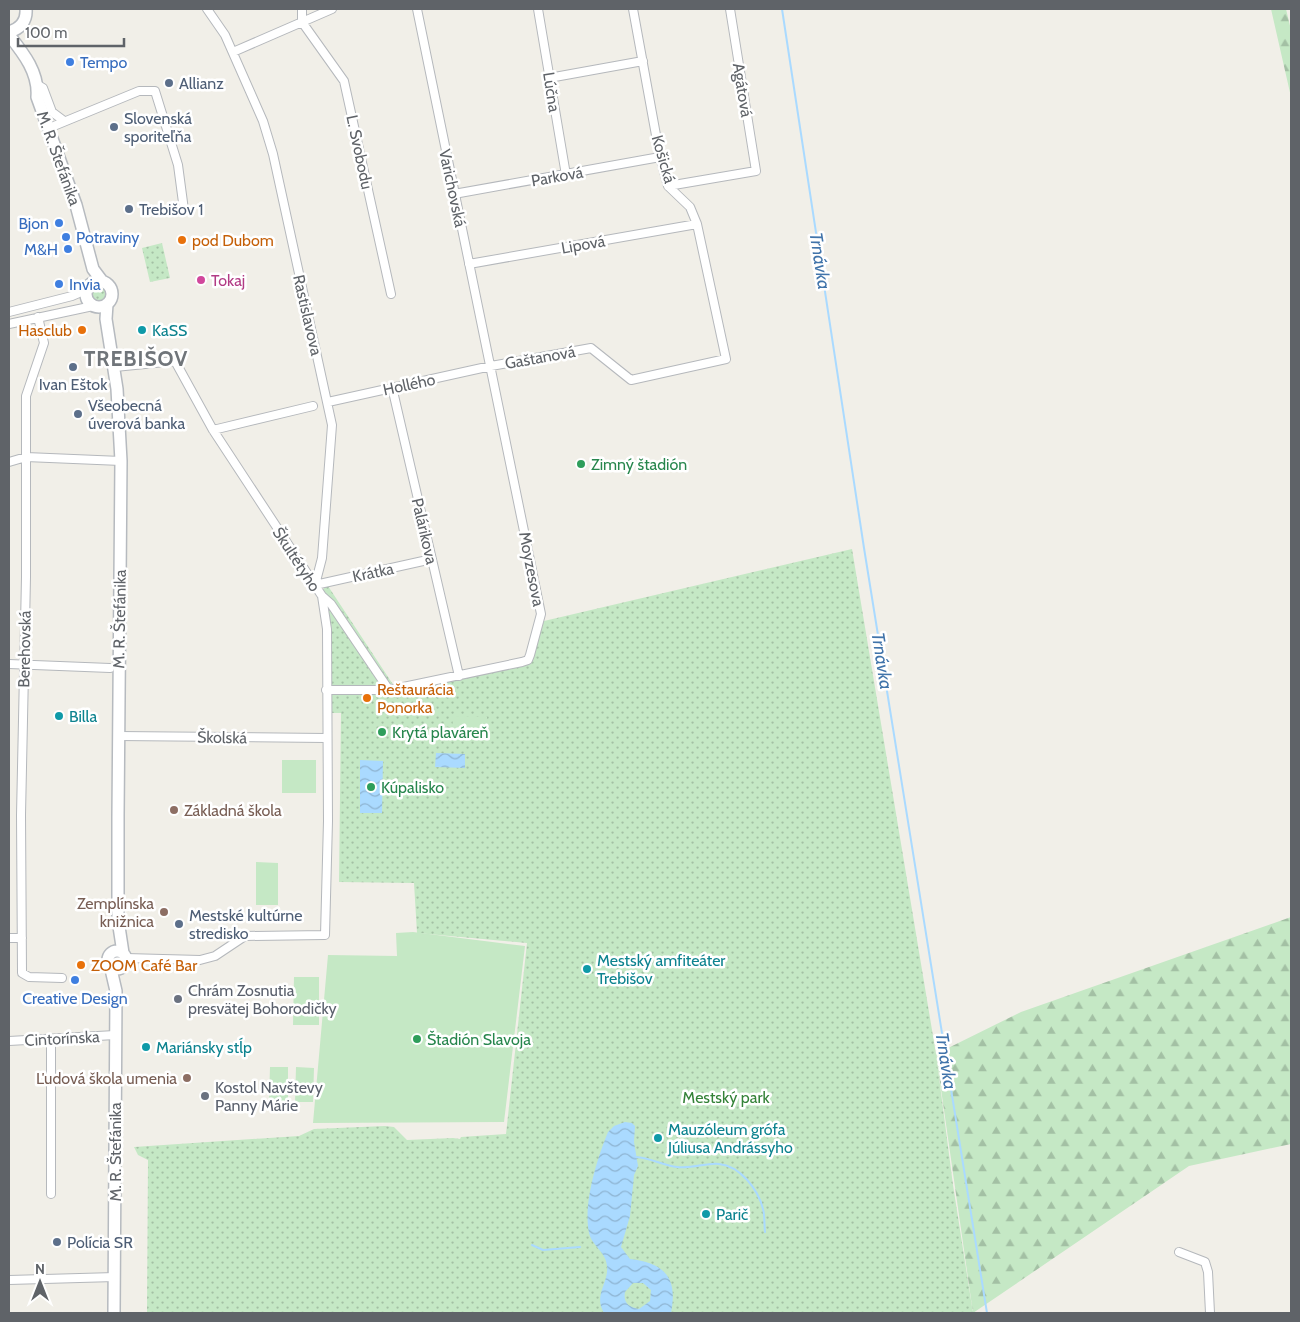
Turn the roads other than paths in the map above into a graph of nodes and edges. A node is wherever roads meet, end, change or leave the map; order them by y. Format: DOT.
graph roads {
  1 [pos="207,9"];
  2 [pos="302,9"];
  3 [pos="332,9"];
  4 [pos="418,9"];
  5 [pos="538,9"];
  6 [pos="633,9"];
  7 [pos="730,9"];
  8 [pos="26,15"];
  9 [pos="302,22"];
  10 [pos="9,34"];
  11 [pos="20,50"];
  12 [pos="233,52"];
  13 [pos="643,61"];
  14 [pos="549,78"];
  15 [pos="38,85"];
  16 [pos="64,121"];
  17 [pos="49,128"];
  18 [pos="660,157"];
  19 [pos="566,175"];
  20 [pos="668,186"];
  21 [pos="454,194"];
  22 [pos="184,210"];
  23 [pos="697,224"];
  24 [pos="469,264"];
  25 [pos="93,285"];
  26 [pos="391,294"];
  27 [pos="99,306"];
  28 [pos="28,307"];
  29 [pos="9,312"];
  30 [pos="34,318"];
  31 [pos="9,324"];
  32 [pos="726,359"];
  33 [pos="491,366"];
  34 [pos="115,367"];
  35 [pos="392,387"];
  36 [pos="328,402"];
  37 [pos="313,406"];
  38 [pos="212,430"];
  39 [pos="26,457"];
  40 [pos="122,461"];
  41 [pos="9,462"];
  42 [pos="432,559"];
  43 [pos="315,585"];
  44 [pos="322,596"];
  45 [pos="9,664"];
  46 [pos="23,664"];
  47 [pos="110,668"];
  48 [pos="458,676"];
  49 [pos="326,690"];
  50 [pos="389,690"];
  51 [pos="118,736"];
  52 [pos="326,738"];
  53 [pos="9,938"];
  54 [pos="22,938"];
  55 [pos="119,959"];
  56 [pos="62,978"];
  57 [pos="115,1035"];
  58 [pos="51,1039"];
  59 [pos="9,1040"];
  60 [pos="51,1194"];
  61 [pos="1180,1252"];
  62 [pos="115,1277"];
  63 [pos="9,1280"];
  64 [pos="114,1313"];
  65 [pos="1210,1313"];
  1 -- 12 [label="street, Rastislavova"];
  2 -- 9 [label="street"];
  3 -- 9 [label="street"];
  4 -- 21 [label="street, Varichovská"];
  5 -- 14 [label="street, Lúčna"];
  6 -- 13 [label="street, Košická"];
  7 -- 20 [label="street, Agátová"];
  8 -- 10 [label="street"];
  8 -- 11 [label="street"];
  9 -- 12 [label="street"];
  9 -- 26 [label="street, L. Svobodu"];
  10 -- 11 [label="street, M. R. Štefánika"];
  11 -- 15 [label="street, M. R. Štefánika"];
  12 -- 36 [label="street, Rastislavova"];
  13 -- 14 [label="street"];
  13 -- 18 [label="street, Košická"];
  14 -- 19 [label="street, Lúčna"];
  15 -- 16 [label="street"];
  15 -- 17 [label="street, M. R. Štefánika"];
  16 -- 17 [label="street"];
  16 -- 22 [label="street"];
  17 -- 25 [label="street, M. R. Štefánika"];
  18 -- 19 [label="street, Parková"];
  18 -- 20 [label="street, Košická"];
  19 -- 21 [label="street, Parková"];
  20 -- 23 [label="street, Košická"];
  21 -- 24 [label="street, Varichovská"];
  23 -- 24 [label="street, Lipová"];
  23 -- 32 [label="street, Košická"];
  24 -- 33 [label="street, Varichovská"];
  25 -- 27 [label="street"];
  25 -- 27 [label="street"];
  25 -- 28 [label="street"];
  27 -- 30 [label="street"];
  27 -- 34 [label="street, M. R. Štefánika"];
  28 -- 29 [label="street"];
  28 -- 30 [label="street, Berehovská"];
  30 -- 31 [label="street"];
  30 -- 39 [label="street, Berehovská"];
  32 -- 33 [label="street, Gaštanová"];
  33 -- 35 [label="street, Hollého"];
  33 -- 48 [label="street, Moyzesova"];
  34 -- 38 [label="street, Škultétyho"];
  34 -- 40 [label="street, M. R. Štefánika"];
  35 -- 36 [label="street, Hollého"];
  35 -- 42 [label="street, Palárikova"];
  36 -- 43 [label="street, Rastislavova"];
  37 -- 38 [label="street"];
  38 -- 43 [label="street, Škultétyho"];
  39 -- 40 [label="street"];
  39 -- 41 [label="street"];
  39 -- 46 [label="street, Berehovská"];
  40 -- 51 [label="street, M. R. Štefánika"];
  42 -- 43 [label="street, Krátka"];
  42 -- 48 [label="street, Palárikova"];
  43 -- 44 [label="street, Škultétyho"];
  44 -- 49 [label="street, Škultétyho"];
  44 -- 50 [label="street"];
  45 -- 46 [label="street"];
  46 -- 47 [label="street"];
  46 -- 54 [label="street, Berehovská"];
  48 -- 50 [label="street, Moyzesova"];
  49 -- 50 [label="street, Moyzesova"];
  49 -- 52 [label="street, Škultétyho"];
  51 -- 52 [label="street, Školská"];
  51 -- 55 [label="street, M. R. Štefánika"];
  52 -- 55 [label="street, Škultétyho"];
  53 -- 54 [label="street"];
  54 -- 56 [label="street, Berehovská"];
  55 -- 57 [label="street, M. R. Štefánika"];
  57 -- 58 [label="street, Cintorínska"];
  57 -- 62 [label="street, M. R. Štefánika"];
  58 -- 59 [label="street, Cintorínska"];
  58 -- 60 [label="street"];
  61 -- 65 [label="street"];
  62 -- 63 [label="street"];
  62 -- 64 [label="street, M. R. Štefánika"];
}
